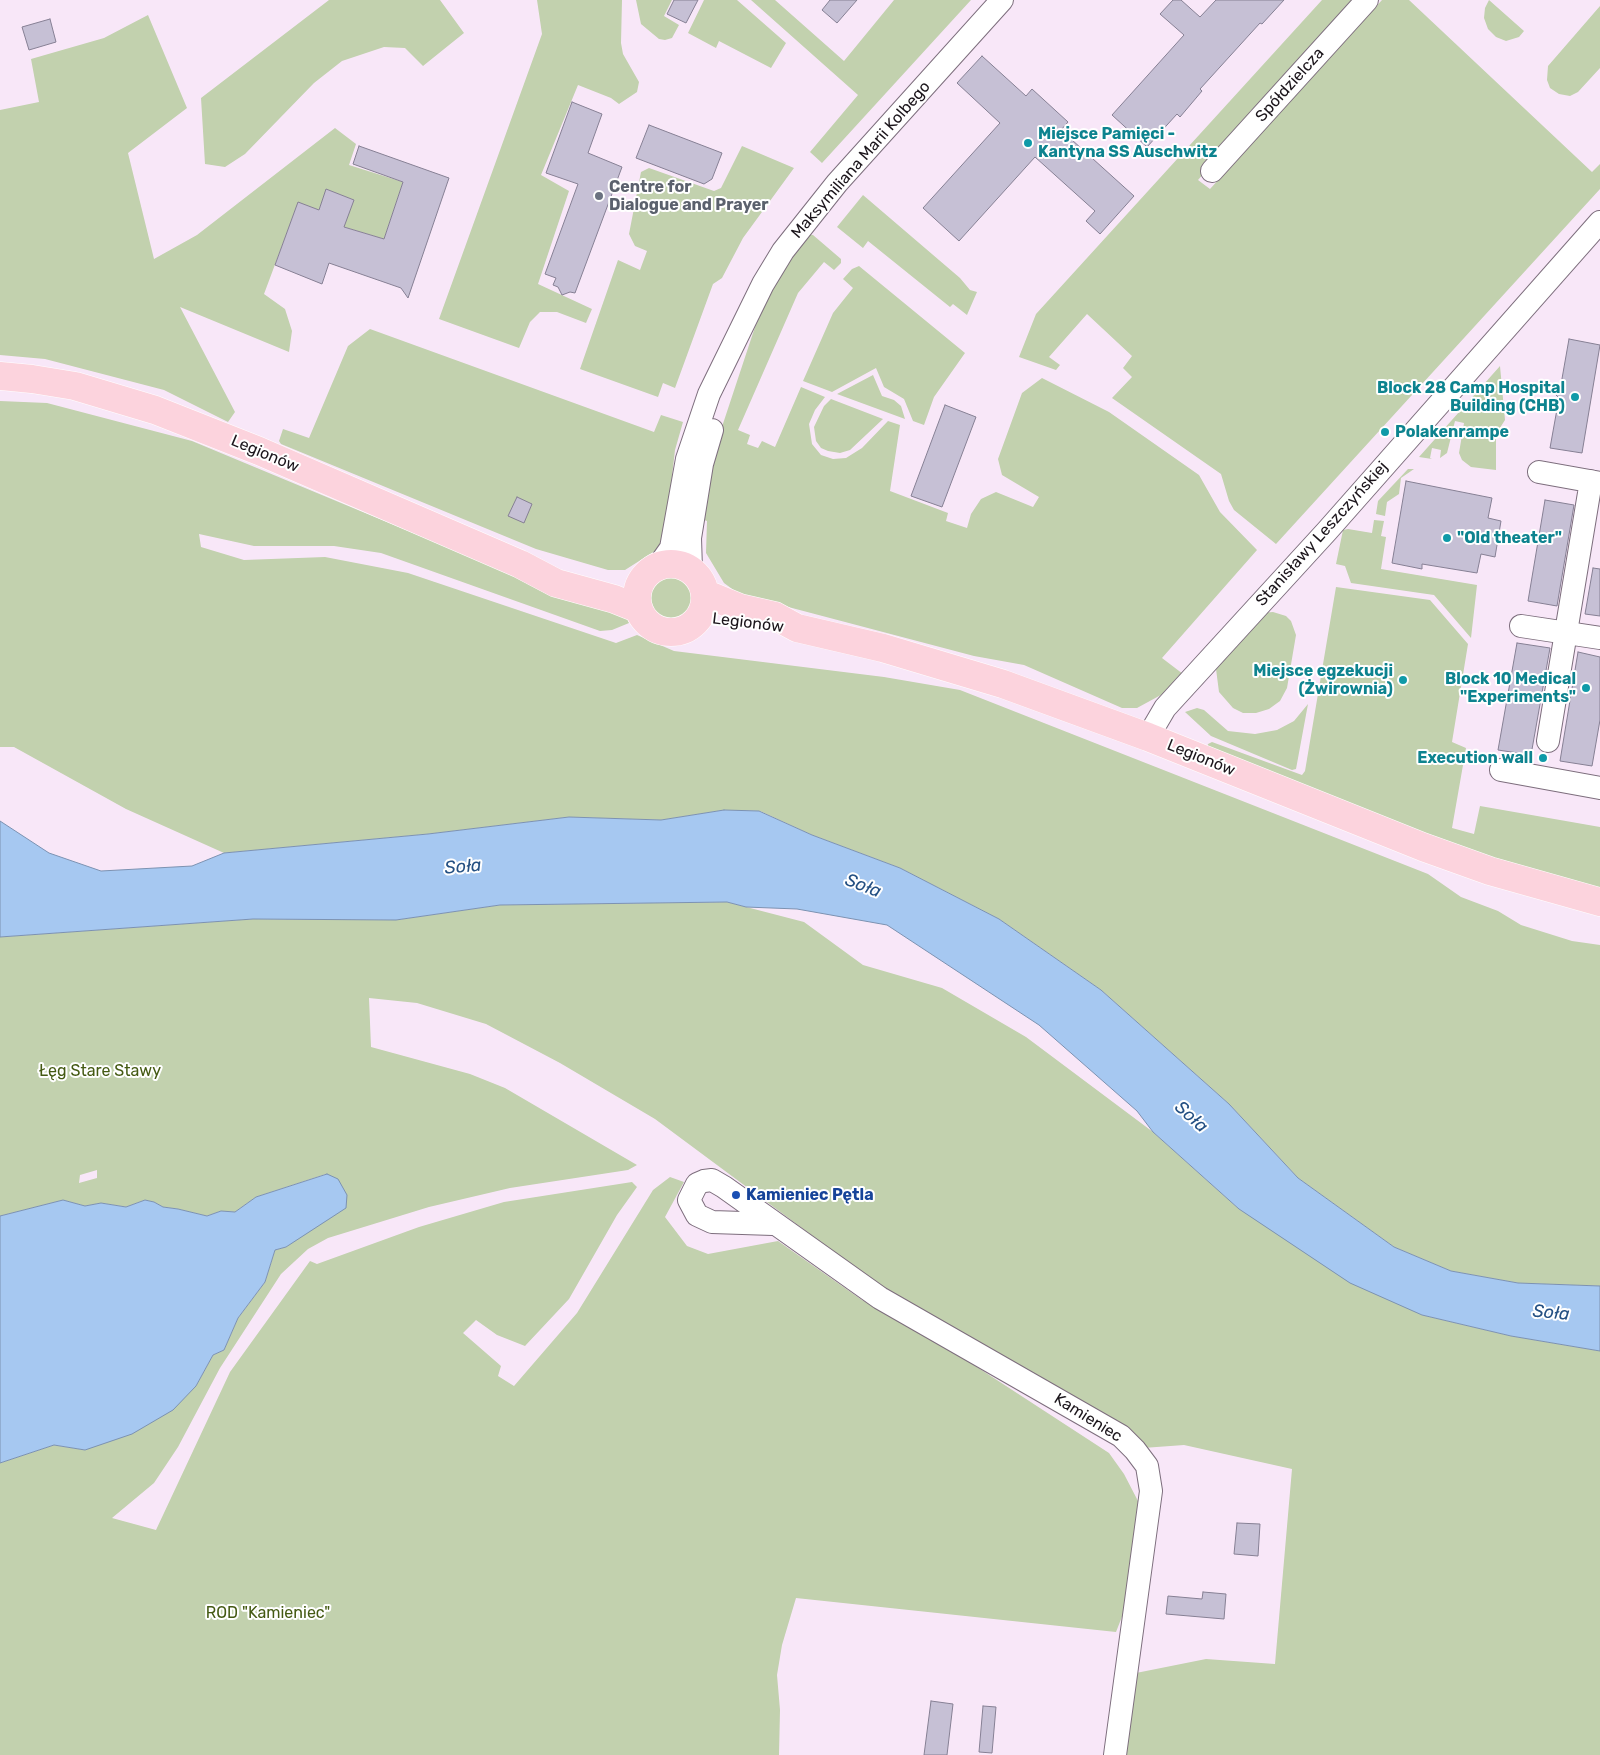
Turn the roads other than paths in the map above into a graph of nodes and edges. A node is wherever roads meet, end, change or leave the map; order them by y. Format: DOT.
graph roads {
  1 [pos="1002,0"];
  2 [pos="1367,0"];
  3 [pos="1212,170"];
  4 [pos="1600,222"];
  5 [pos="739,333"];
  6 [pos="0,376"];
  7 [pos="1539,472"];
  8 [pos="1596,482"];
  9 [pos="520,564"];
  10 [pos="691,569"];
  11 [pos="651,571"];
  12 [pos="703,606"];
  13 [pos="639,609"];
  14 [pos="1521,626"];
  15 [pos="1566,633"];
  16 [pos="1600,638"];
  17 [pos="1148,737"];
  18 [pos="1548,741"];
  19 [pos="1501,770"];
  20 [pos="1600,788"];
  21 [pos="1600,902"];
  22 [pos="773,1224"];
  23 [pos="1115,1755"];
  1 -- 5 [label="street, Maksymiliana Marii Kolbego"];
  2 -- 3 [label="street, Spółdzielcza"];
  4 -- 17 [label="street, Stanisławy Leszczyńskiej"];
  5 -- 10 [label="street, Maksymiliana Marii Kolbego"];
  5 -- 11 [label="street, Maksymiliana Marii Kolbego"];
  6 -- 9 [label="main road, Legionów"];
  7 -- 8 [label="street"];
  8 -- 15 [label="street"];
  9 -- 11 [label="main road, Legionów"];
  9 -- 13 [label="main road, Legionów"];
  10 -- 11 [label="main road"];
  10 -- 12 [label="main road"];
  11 -- 13 [label="main road"];
  12 -- 13 [label="main road"];
  12 -- 17 [label="main road, Legionów"];
  14 -- 15 [label="street"];
  15 -- 16 [label="street"];
  15 -- 18 [label="street"];
  17 -- 21 [label="main road, Legionów"];
  19 -- 20 [label="street"];
  22 -- 23 [label="street, Kamieniec"];
}
